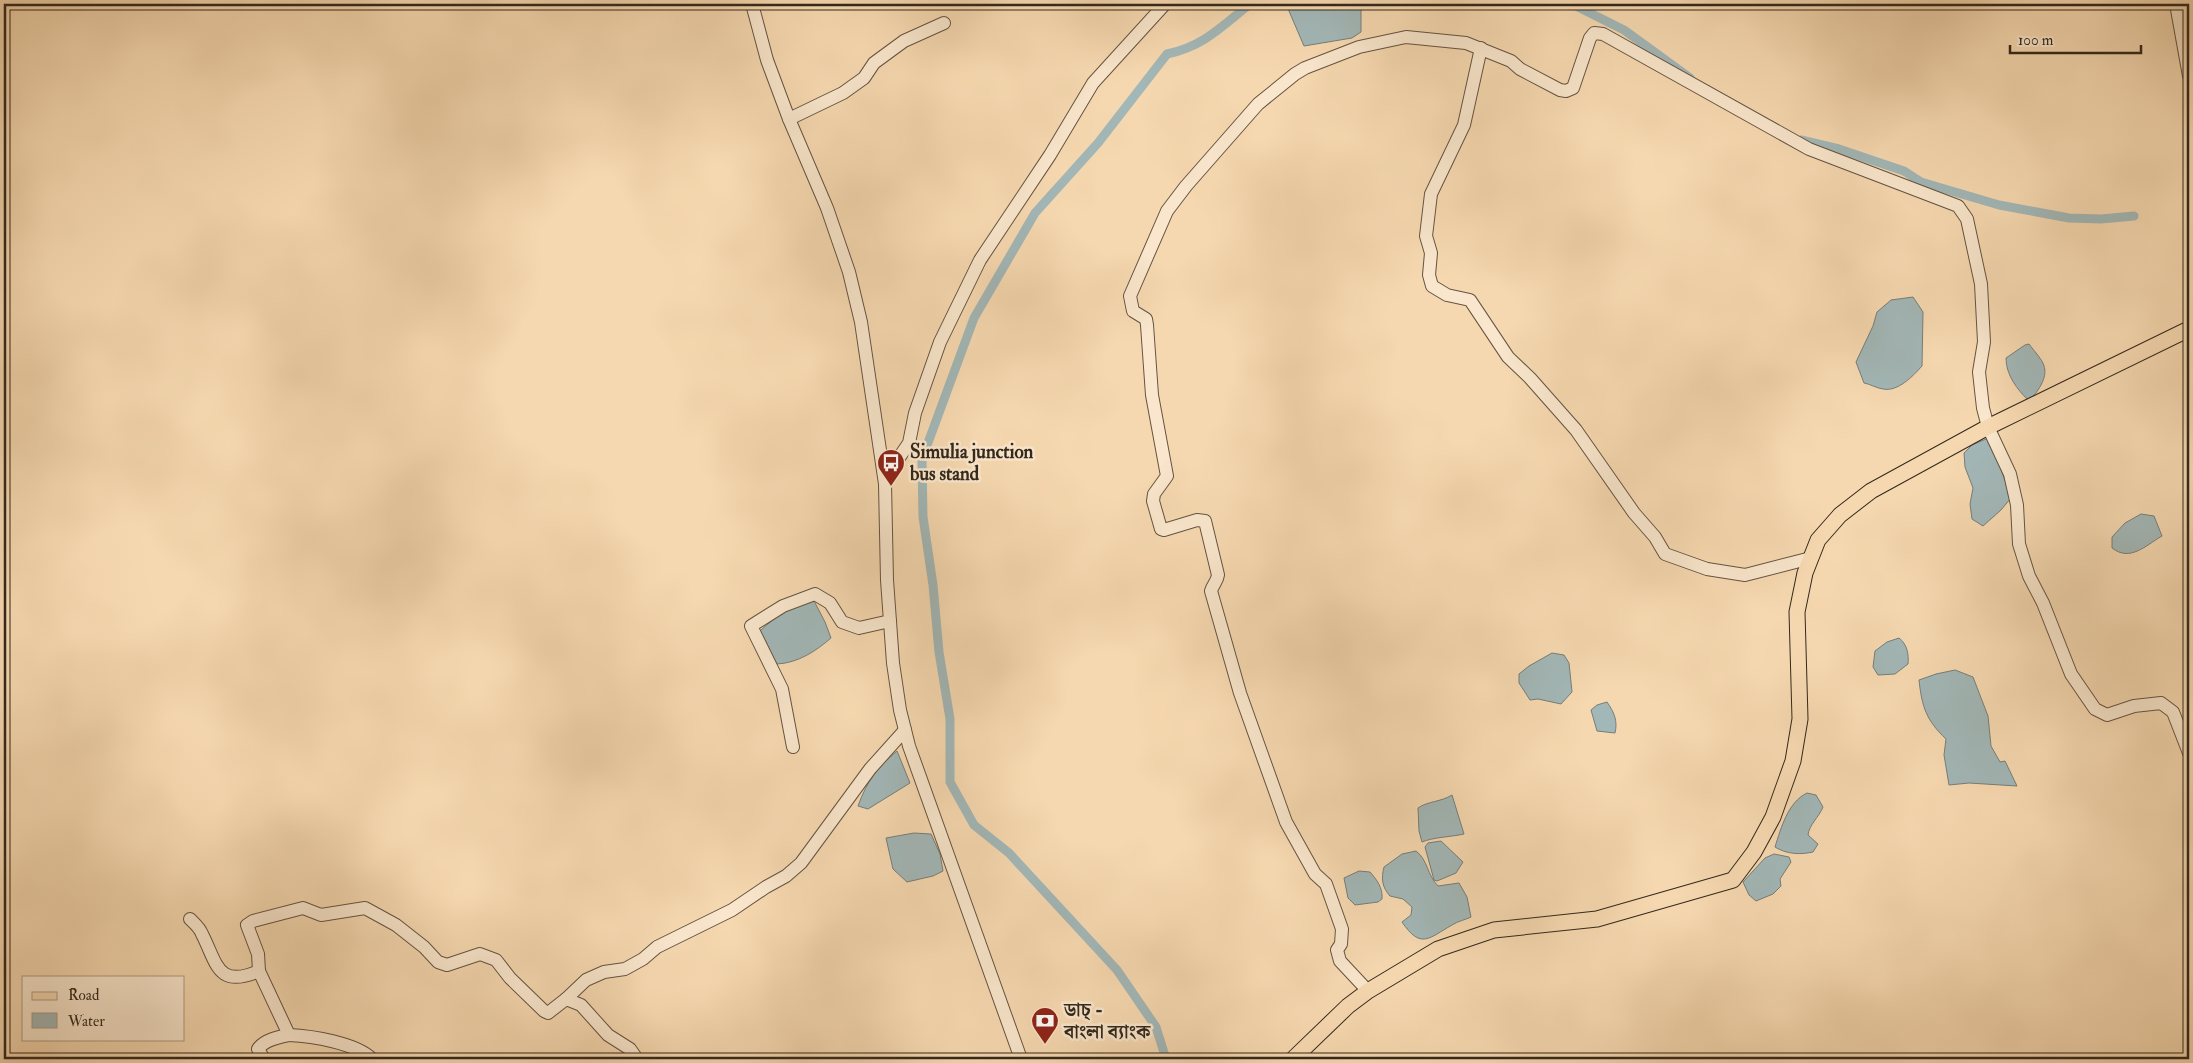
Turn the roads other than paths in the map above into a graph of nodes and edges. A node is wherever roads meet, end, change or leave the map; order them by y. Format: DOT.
graph roads {
  1 [pos="752,4"];
  2 [pos="1166,4"];
  3 [pos="2176,4"];
  4 [pos="944,23"];
  5 [pos="1481,48"];
  6 [pos="2189,76"];
  7 [pos="789,119"];
  8 [pos="2189,328"];
  9 [pos="1988,427"];
  10 [pos="885,484"];
  11 [pos="1811,558"];
  12 [pos="890,621"];
  13 [pos="905,730"];
  14 [pos="793,747"];
  15 [pos="2189,753"];
  16 [pos="190,919"];
  17 [pos="259,971"];
  18 [pos="1368,991"];
  19 [pos="566,999"];
  20 [pos="289,1035"];
  21 [pos="264,1059"];
  22 [pos="372,1059"];
  23 [pos="637,1059"];
  24 [pos="1020,1059"];
  25 [pos="1293,1059"];
  1 -- 7 [label="street"];
  2 -- 10 [label="street"];
  3 -- 6 [label="street"];
  4 -- 7 [label="street"];
  5 -- 9 [label="street"];
  5 -- 11 [label="street"];
  5 -- 18 [label="street"];
  7 -- 10 [label="street"];
  8 -- 9 [label="main road"];
  9 -- 11 [label="main road"];
  9 -- 15 [label="street"];
  10 -- 12 [label="street"];
  11 -- 18 [label="main road"];
  12 -- 13 [label="street"];
  12 -- 14 [label="street"];
  13 -- 19 [label="street"];
  13 -- 24 [label="street"];
  16 -- 17 [label="street"];
  17 -- 19 [label="street"];
  17 -- 20 [label="street"];
  18 -- 25 [label="main road"];
  19 -- 23 [label="street"];
  20 -- 21 [label="street"];
  20 -- 22 [label="street"];
}
